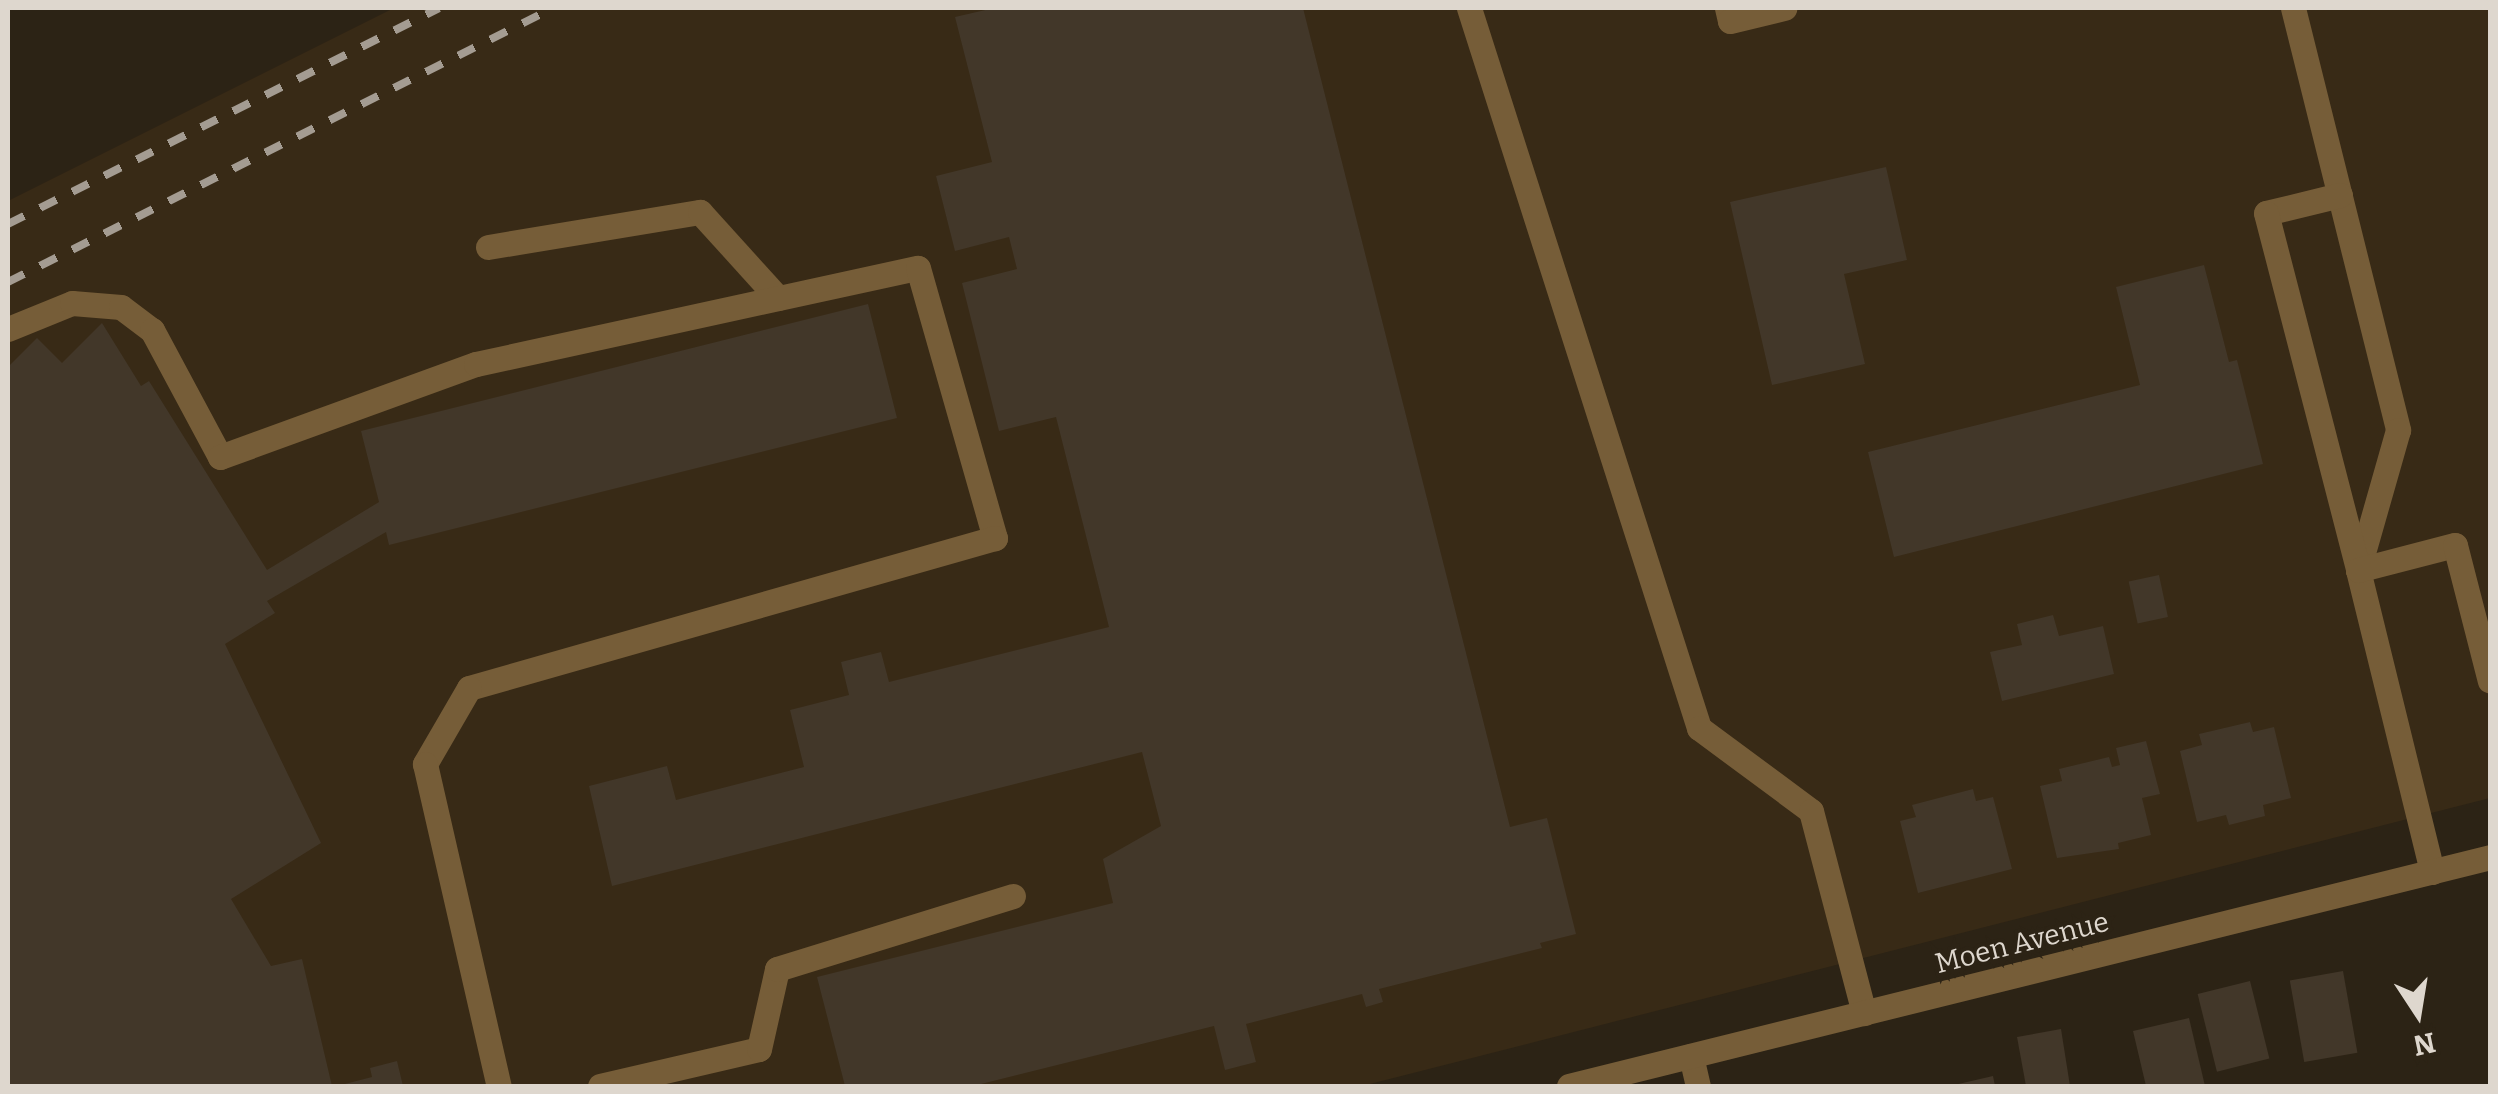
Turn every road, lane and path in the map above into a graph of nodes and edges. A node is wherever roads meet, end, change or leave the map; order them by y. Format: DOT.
graph roads {
  1 [pos="1470,8"];
  2 [pos="1726,8"];
  3 [pos="1784,8"];
  4 [pos="2293,8"];
  5 [pos="2340,195"];
  6 [pos="488,247"];
  7 [pos="778,298"];
  8 [pos="8,329"];
  9 [pos="2358,570"];
  10 [pos="2490,681"];
  11 [pos="2490,857"];
  12 [pos="2432,872"];
  13 [pos="1013,896"];
  14 [pos="1864,1013"];
  15 [pos="1691,1056"];
  16 [pos="499,1086"];
  17 [pos="600,1086"];
  18 [pos="1569,1086"];
  19 [pos="1698,1086"];
  1 -- 14 [label="street"];
  2 -- 3 [label="street"];
  4 -- 5 [label="street"];
  5 -- 9 [label="street"];
  5 -- 9 [label="street"];
  6 -- 7 [label="street"];
  7 -- 8 [label="street"];
  7 -- 16 [label="street"];
  9 -- 10 [label="street"];
  9 -- 12 [label="street"];
  11 -- 12 [label="street, Moen Avenue"];
  12 -- 14 [label="street, Moen Avenue"];
  13 -- 17 [label="street"];
  14 -- 15 [label="street, Moen Avenue"];
  15 -- 18 [label="street, Moen Avenue"];
  15 -- 19 [label="street"];
}
